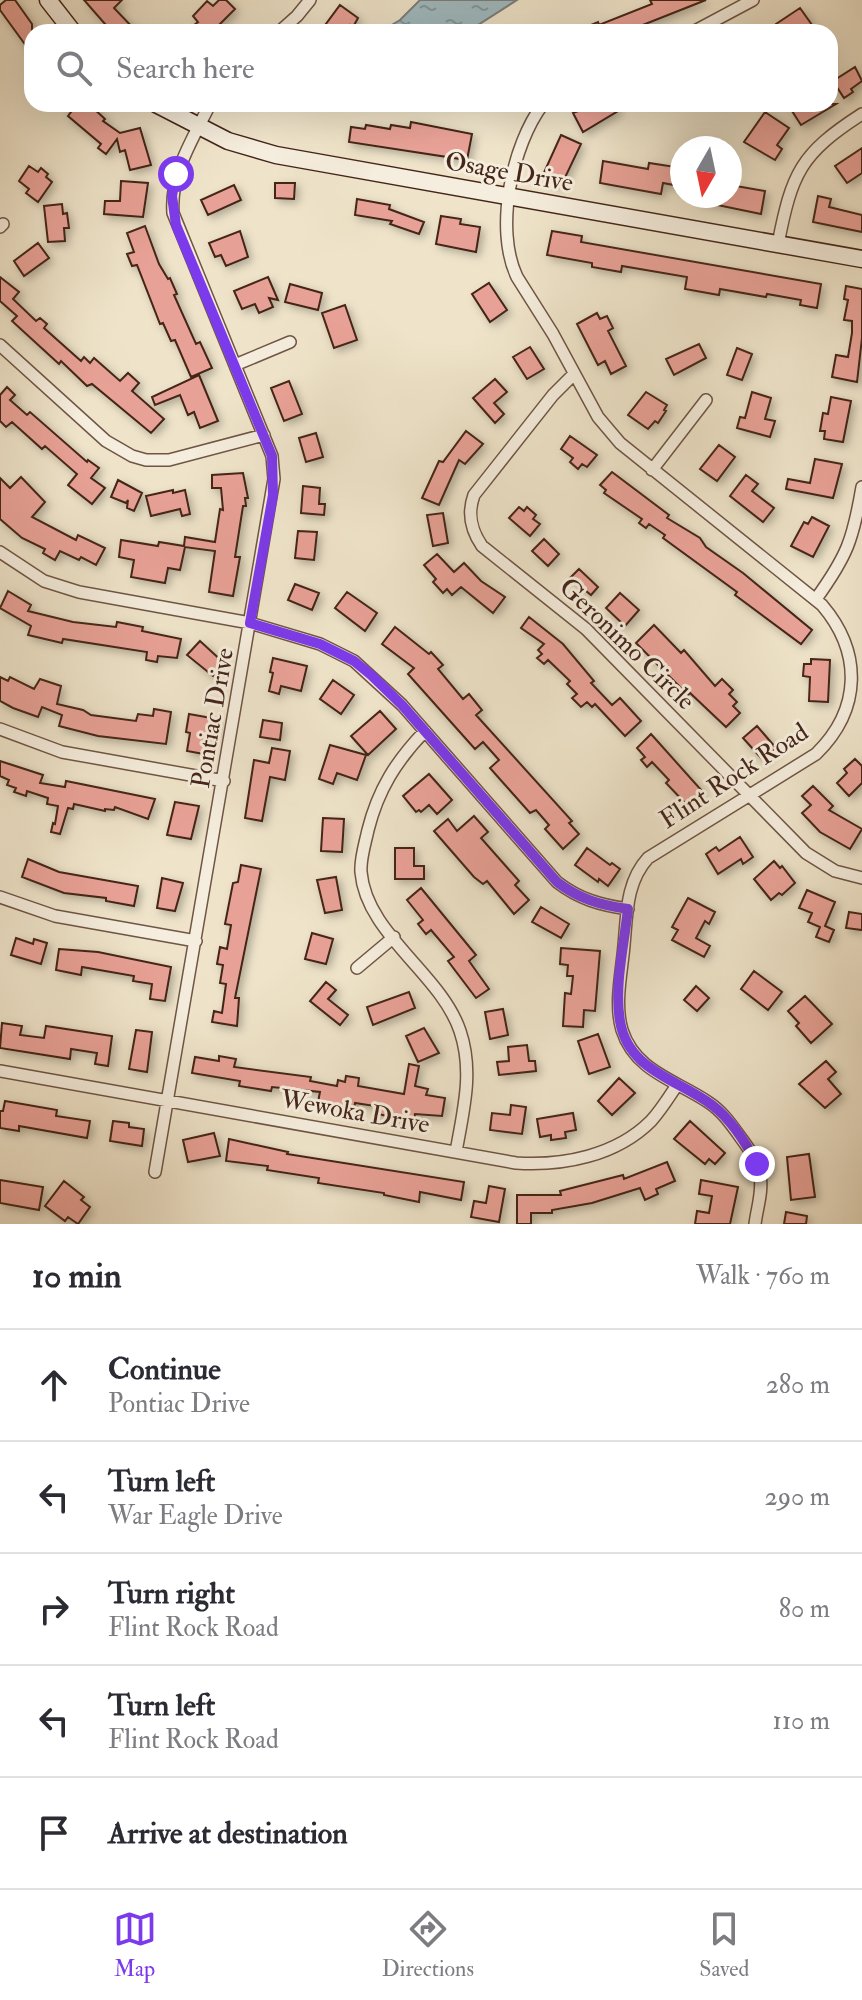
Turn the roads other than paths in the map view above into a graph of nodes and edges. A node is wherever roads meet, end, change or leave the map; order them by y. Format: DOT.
graph roads {
  1 [pos="48,0"];
  2 [pos="310,0"];
  3 [pos="753,0"];
  4 [pos="67,24"];
  5 [pos="288,24"];
  6 [pos="708,24"];
  7 [pos="171,112"];
  8 [pos="206,112"];
  9 [pos="539,112"];
  10 [pos="862,114"];
  11 [pos="199,127"];
  12 [pos="510,197"];
  13 [pos="778,244"];
  14 [pos="862,259"];
  15 [pos="290,342"];
  16 [pos="0,345"];
  17 [pos="235,365"];
  18 [pos="574,374"];
  19 [pos="706,400"];
  20 [pos="264,435"];
  21 [pos="652,470"];
  22 [pos="862,487"];
  23 [pos="0,552"];
  24 [pos="816,599"];
  25 [pos="250,623"];
  26 [pos="0,729"];
  27 [pos="425,731"];
  28 [pos="224,781"];
  29 [pos="749,796"];
  30 [pos="862,878"];
  31 [pos="0,897"];
  32 [pos="628,909"];
  33 [pos="394,937"];
  34 [pos="196,941"];
  35 [pos="357,968"];
  36 [pos="0,1071"];
  37 [pos="677,1085"];
  38 [pos="167,1101"];
  39 [pos="456,1152"];
  40 [pos="155,1172"];
  41 [pos="755,1224"];
  1 -- 4 [label="street"];
  2 -- 5 [label="street"];
  3 -- 6 [label="street"];
  7 -- 11 [label="street, Osage Drive"];
  8 -- 11 [label="street, Pontiac Drive"];
  9 -- 12 [label="street, Flint Rock Road"];
  10 -- 13 [label="street"];
  11 -- 12 [label="street, Osage Drive"];
  11 -- 17 [label="street, Pontiac Drive"];
  12 -- 13 [label="street, Osage Drive"];
  12 -- 18 [label="street, Flint Rock Road"];
  13 -- 14 [label="street, Osage Drive"];
  15 -- 17 [label="street"];
  16 -- 20 [label="street"];
  17 -- 20 [label="street, Pontiac Drive"];
  18 -- 21 [label="street, Flint Rock Road"];
  18 -- 29 [label="street, Geronimo Circle"];
  19 -- 21 [label="street"];
  20 -- 25 [label="street, Pontiac Drive"];
  21 -- 24 [label="street, Flint Rock Road"];
  22 -- 24 [label="street"];
  23 -- 25 [label="street"];
  24 -- 29 [label="street, Flint Rock Road"];
  25 -- 27 [label="street"];
  25 -- 28 [label="street, Pontiac Drive"];
  26 -- 28 [label="street"];
  27 -- 32 [label="street"];
  27 -- 33 [label="street"];
  28 -- 34 [label="street, Pontiac Drive"];
  29 -- 30 [label="street, Geronimo Circle"];
  29 -- 32 [label="street, Flint Rock Road"];
  31 -- 34 [label="street"];
  32 -- 37 [label="street, Flint Rock Road"];
  33 -- 35 [label="street"];
  33 -- 39 [label="street"];
  34 -- 38 [label="street, Pontiac Drive"];
  36 -- 38 [label="street, Wewoka Drive"];
  37 -- 39 [label="street, Wewoka Drive"];
  37 -- 41 [label="street, Flint Rock Road"];
  38 -- 39 [label="street, Wewoka Drive"];
  38 -- 40 [label="street, Pontiac Drive"];
}
